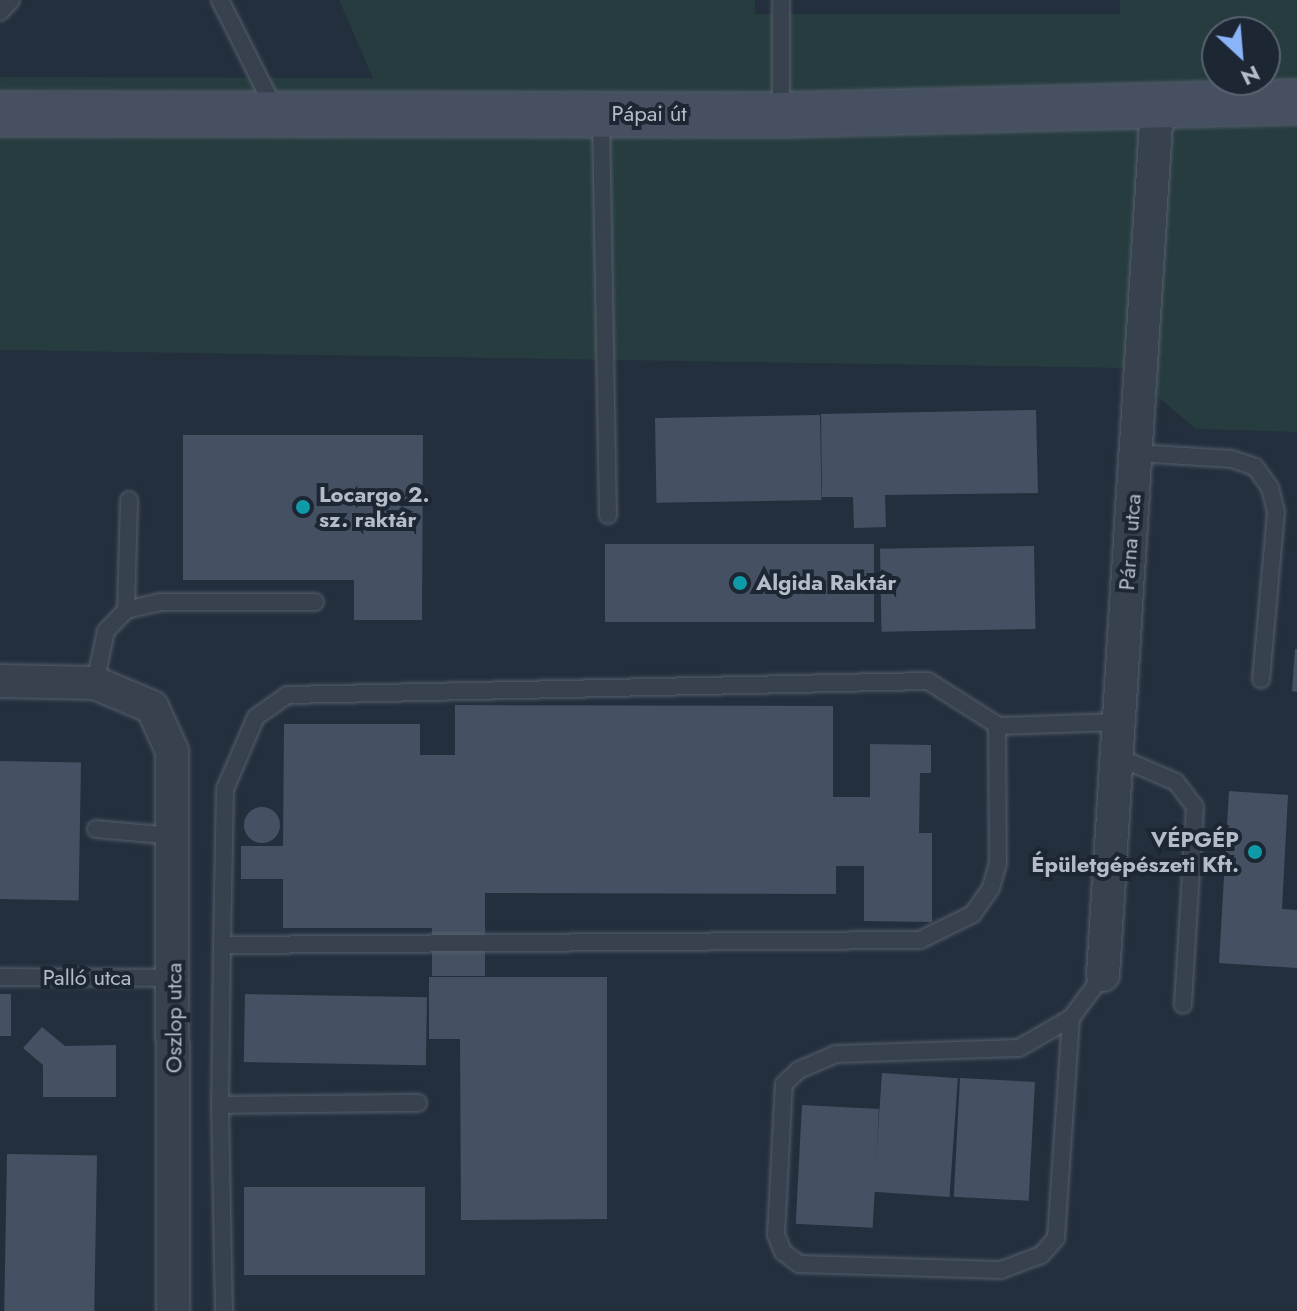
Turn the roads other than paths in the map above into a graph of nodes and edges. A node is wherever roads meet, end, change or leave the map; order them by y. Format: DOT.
graph roads {
  1 [pos="11,0"];
  2 [pos="220,0"];
  3 [pos="781,0"];
  4 [pos="0,12"];
  5 [pos="1297,102"];
  6 [pos="1157,108"];
  7 [pos="0,114"];
  8 [pos="277,114"];
  9 [pos="601,114"];
  10 [pos="781,115"];
  11 [pos="1136,453"];
  12 [pos="129,500"];
  13 [pos="608,515"];
  14 [pos="315,602"];
  15 [pos="126,610"];
  16 [pos="1261,679"];
  17 [pos="0,681"];
  18 [pos="95,683"];
  19 [pos="1118,722"];
  20 [pos="997,725"];
  21 [pos="1116,756"];
  22 [pos="96,829"];
  23 [pos="173,836"];
  24 [pos="222,945"];
  25 [pos="1103,975"];
  26 [pos="0,977"];
  27 [pos="174,978"];
  28 [pos="1183,1005"];
  29 [pos="1071,1018"];
  30 [pos="418,1103"];
  31 [pos="220,1105"];
  32 [pos="173,1311"];
  33 [pos="224,1311"];
  1 -- 4 [label="lane"];
  2 -- 8 [label="lane"];
  3 -- 10 [label="lane"];
  5 -- 6 [label="main road, Pápai út"];
  6 -- 10 [label="main road, Pápai út"];
  6 -- 11 [label="street, Párna utca"];
  7 -- 8 [label="main road, Pápai út"];
  8 -- 9 [label="main road, Pápai út"];
  9 -- 10 [label="main road, Pápai út"];
  9 -- 13 [label="lane"];
  11 -- 16 [label="lane"];
  11 -- 19 [label="street, Párna utca"];
  12 -- 15 [label="lane"];
  14 -- 15 [label="lane"];
  15 -- 18 [label="lane"];
  17 -- 18 [label="street"];
  18 -- 23 [label="street, Oszlop utca"];
  19 -- 20 [label="lane"];
  19 -- 21 [label="street, Párna utca"];
  20 -- 24 [label="lane"];
  20 -- 24 [label="lane"];
  21 -- 25 [label="street, Párna utca"];
  21 -- 28 [label="lane"];
  22 -- 23 [label="lane"];
  23 -- 27 [label="street, Oszlop utca"];
  24 -- 31 [label="lane"];
  25 -- 29 [label="lane"];
  26 -- 27 [label="lane, Palló utca"];
  27 -- 32 [label="street, Oszlop utca"];
  29 -- 29 [label="lane"];
  30 -- 31 [label="lane"];
  31 -- 33 [label="lane"];
}
